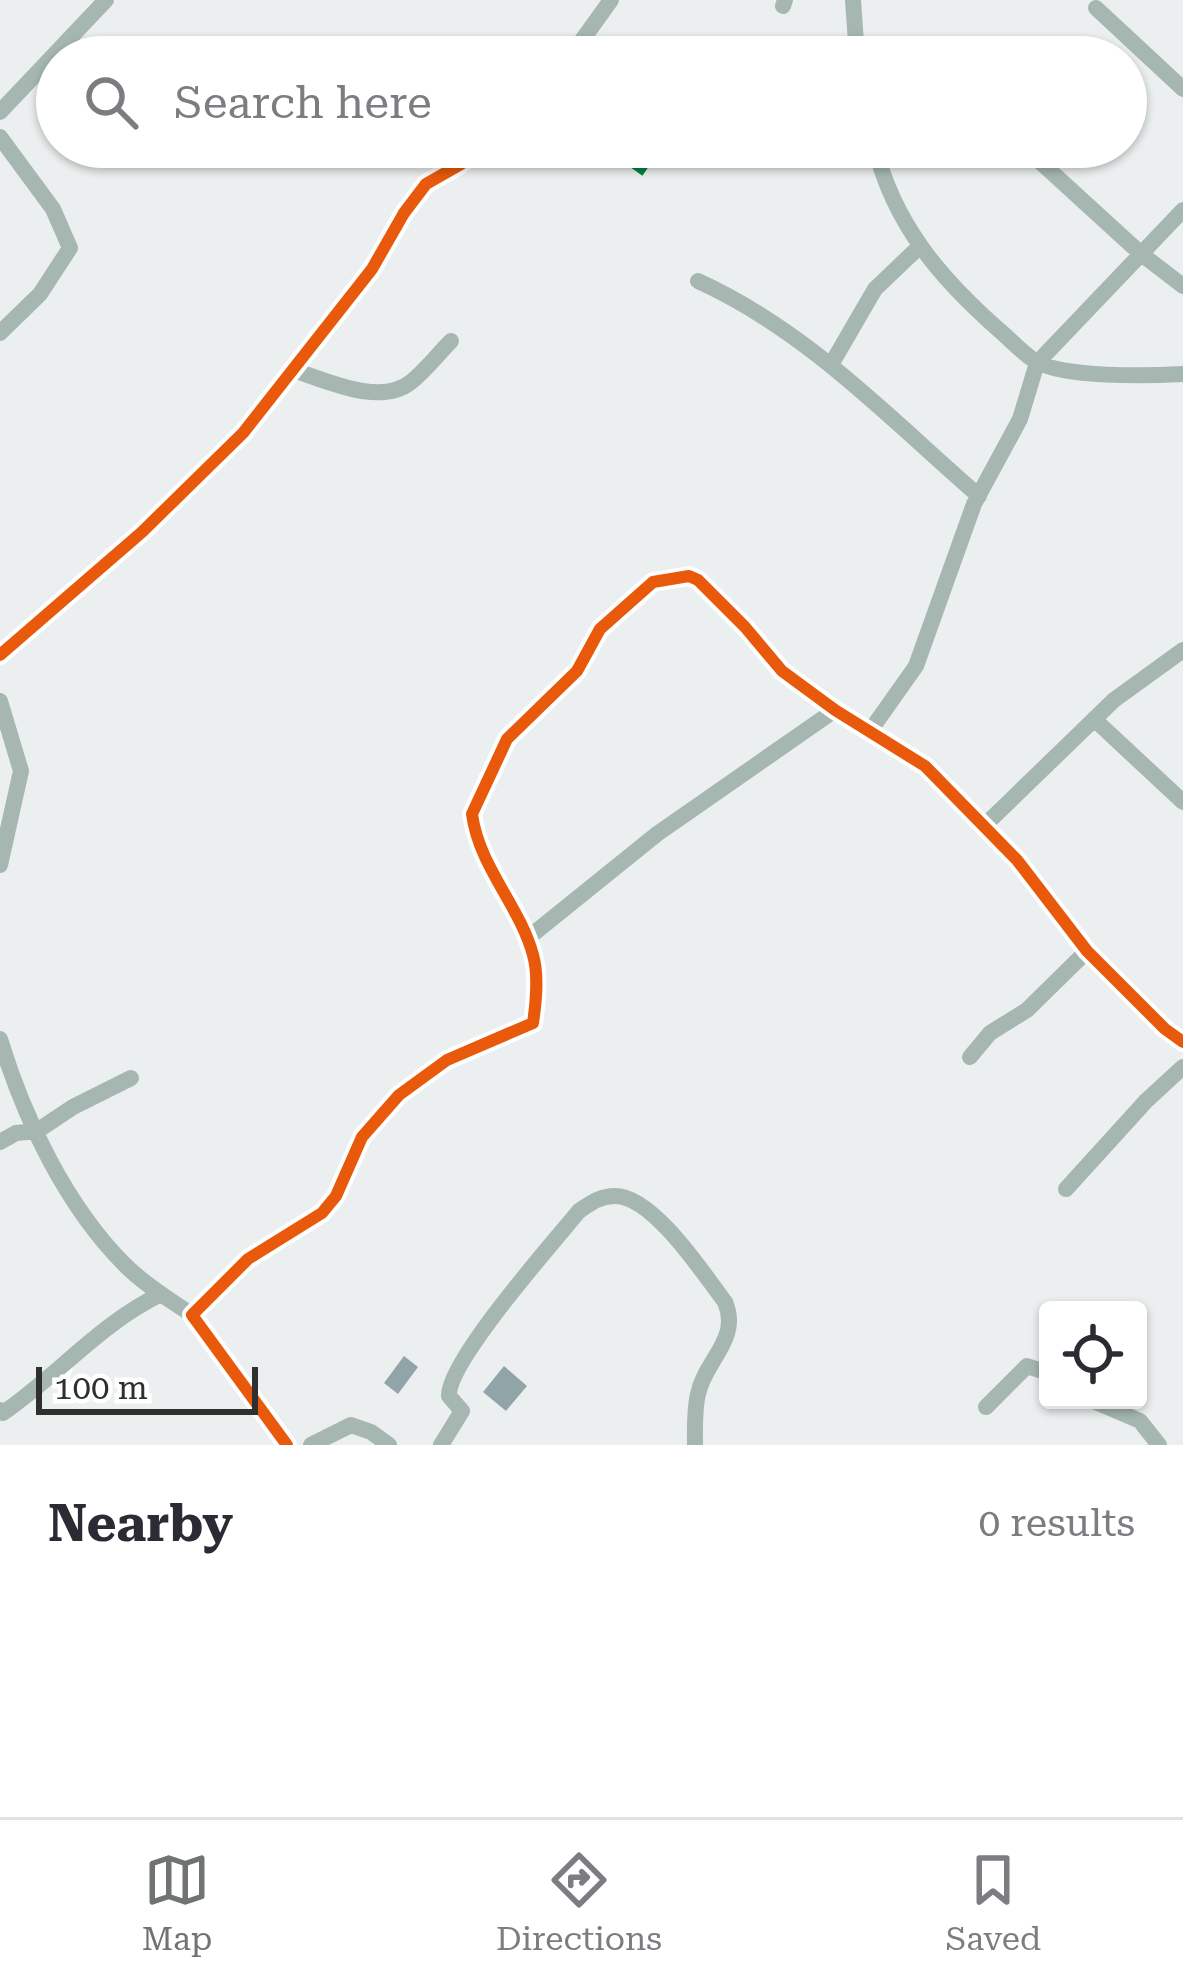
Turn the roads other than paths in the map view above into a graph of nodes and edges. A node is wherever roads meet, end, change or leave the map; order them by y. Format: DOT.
graph roads {
  1 [pos="106,0"];
  2 [pos="611,0"];
  3 [pos="853,0"];
  4 [pos="1096,8"];
  5 [pos="72,36"];
  6 [pos="585,36"];
  7 [pos="856,36"];
  8 [pos="1126,36"];
  9 [pos="1147,55"];
  10 [pos="36,74"];
  11 [pos="1183,89"];
  12 [pos="0,112"];
  13 [pos="0,137"];
  14 [pos="454,168"];
  15 [pos="882,168"];
  16 [pos="1047,168"];
  17 [pos="1183,210"];
  18 [pos="919,248"];
  19 [pos="1140,253"];
  20 [pos="698,281"];
  21 [pos="1183,286"];
  22 [pos="0,333"];
  23 [pos="451,341"];
  24 [pos="832,363"];
  25 [pos="1037,363"];
  26 [pos="292,370"];
  27 [pos="1183,374"];
  28 [pos="980,496"];
  29 [pos="1183,650"];
  30 [pos="0,655"];
  31 [pos="0,701"];
  32 [pos="835,710"];
  33 [pos="1094,719"];
  34 [pos="870,731"];
  35 [pos="1183,802"];
  36 [pos="985,825"];
  37 [pos="0,866"];
  38 [pos="528,938"];
  39 [pos="1087,951"];
  40 [pos="0,1039"];
  41 [pos="1183,1042"];
  42 [pos="970,1058"];
  43 [pos="1183,1066"];
  44 [pos="131,1078"];
  45 [pos="37,1131"];
  46 [pos="0,1142"];
  47 [pos="1066,1189"];
  48 [pos="161,1294"];
  49 [pos="192,1315"];
  50 [pos="1039,1370"];
  51 [pos="986,1407"];
  52 [pos="1111,1409"];
  53 [pos="1,1412"];
  54 [pos="287,1445"];
  55 [pos="311,1445"];
  56 [pos="389,1445"];
  57 [pos="441,1445"];
  58 [pos="695,1445"];
  59 [pos="1159,1445"];
  1 -- 5 [label="street"];
  2 -- 6 [label="street"];
  3 -- 7 [label="street"];
  4 -- 8 [label="street"];
  9 -- 11 [label="street"];
  10 -- 12 [label="street"];
  13 -- 22 [label="street"];
  14 -- 26 [label="street"];
  15 -- 18 [label="street"];
  16 -- 19 [label="street"];
  17 -- 19 [label="street"];
  18 -- 24 [label="street"];
  18 -- 25 [label="street"];
  19 -- 21 [label="street"];
  19 -- 25 [label="street"];
  20 -- 24 [label="street"];
  23 -- 26 [label="street"];
  24 -- 28 [label="street"];
  25 -- 27 [label="street"];
  25 -- 28 [label="street"];
  26 -- 30 [label="street"];
  28 -- 34 [label="street"];
  29 -- 33 [label="street"];
  31 -- 37 [label="street"];
  32 -- 34 [label="street"];
  32 -- 38 [label="street"];
  32 -- 38 [label="street"];
  33 -- 35 [label="street"];
  33 -- 36 [label="street"];
  34 -- 36 [label="street"];
  36 -- 39 [label="street"];
  38 -- 49 [label="street"];
  39 -- 41 [label="street"];
  39 -- 42 [label="street"];
  40 -- 45 [label="street"];
  43 -- 47 [label="street"];
  44 -- 45 [label="street"];
  45 -- 46 [label="street"];
  45 -- 48 [label="street"];
  48 -- 49 [label="street"];
  48 -- 53 [label="street"];
  49 -- 54 [label="street"];
  50 -- 51 [label="street"];
  52 -- 59 [label="street"];
  55 -- 56 [label="street"];
  57 -- 58 [label="street"];
}
